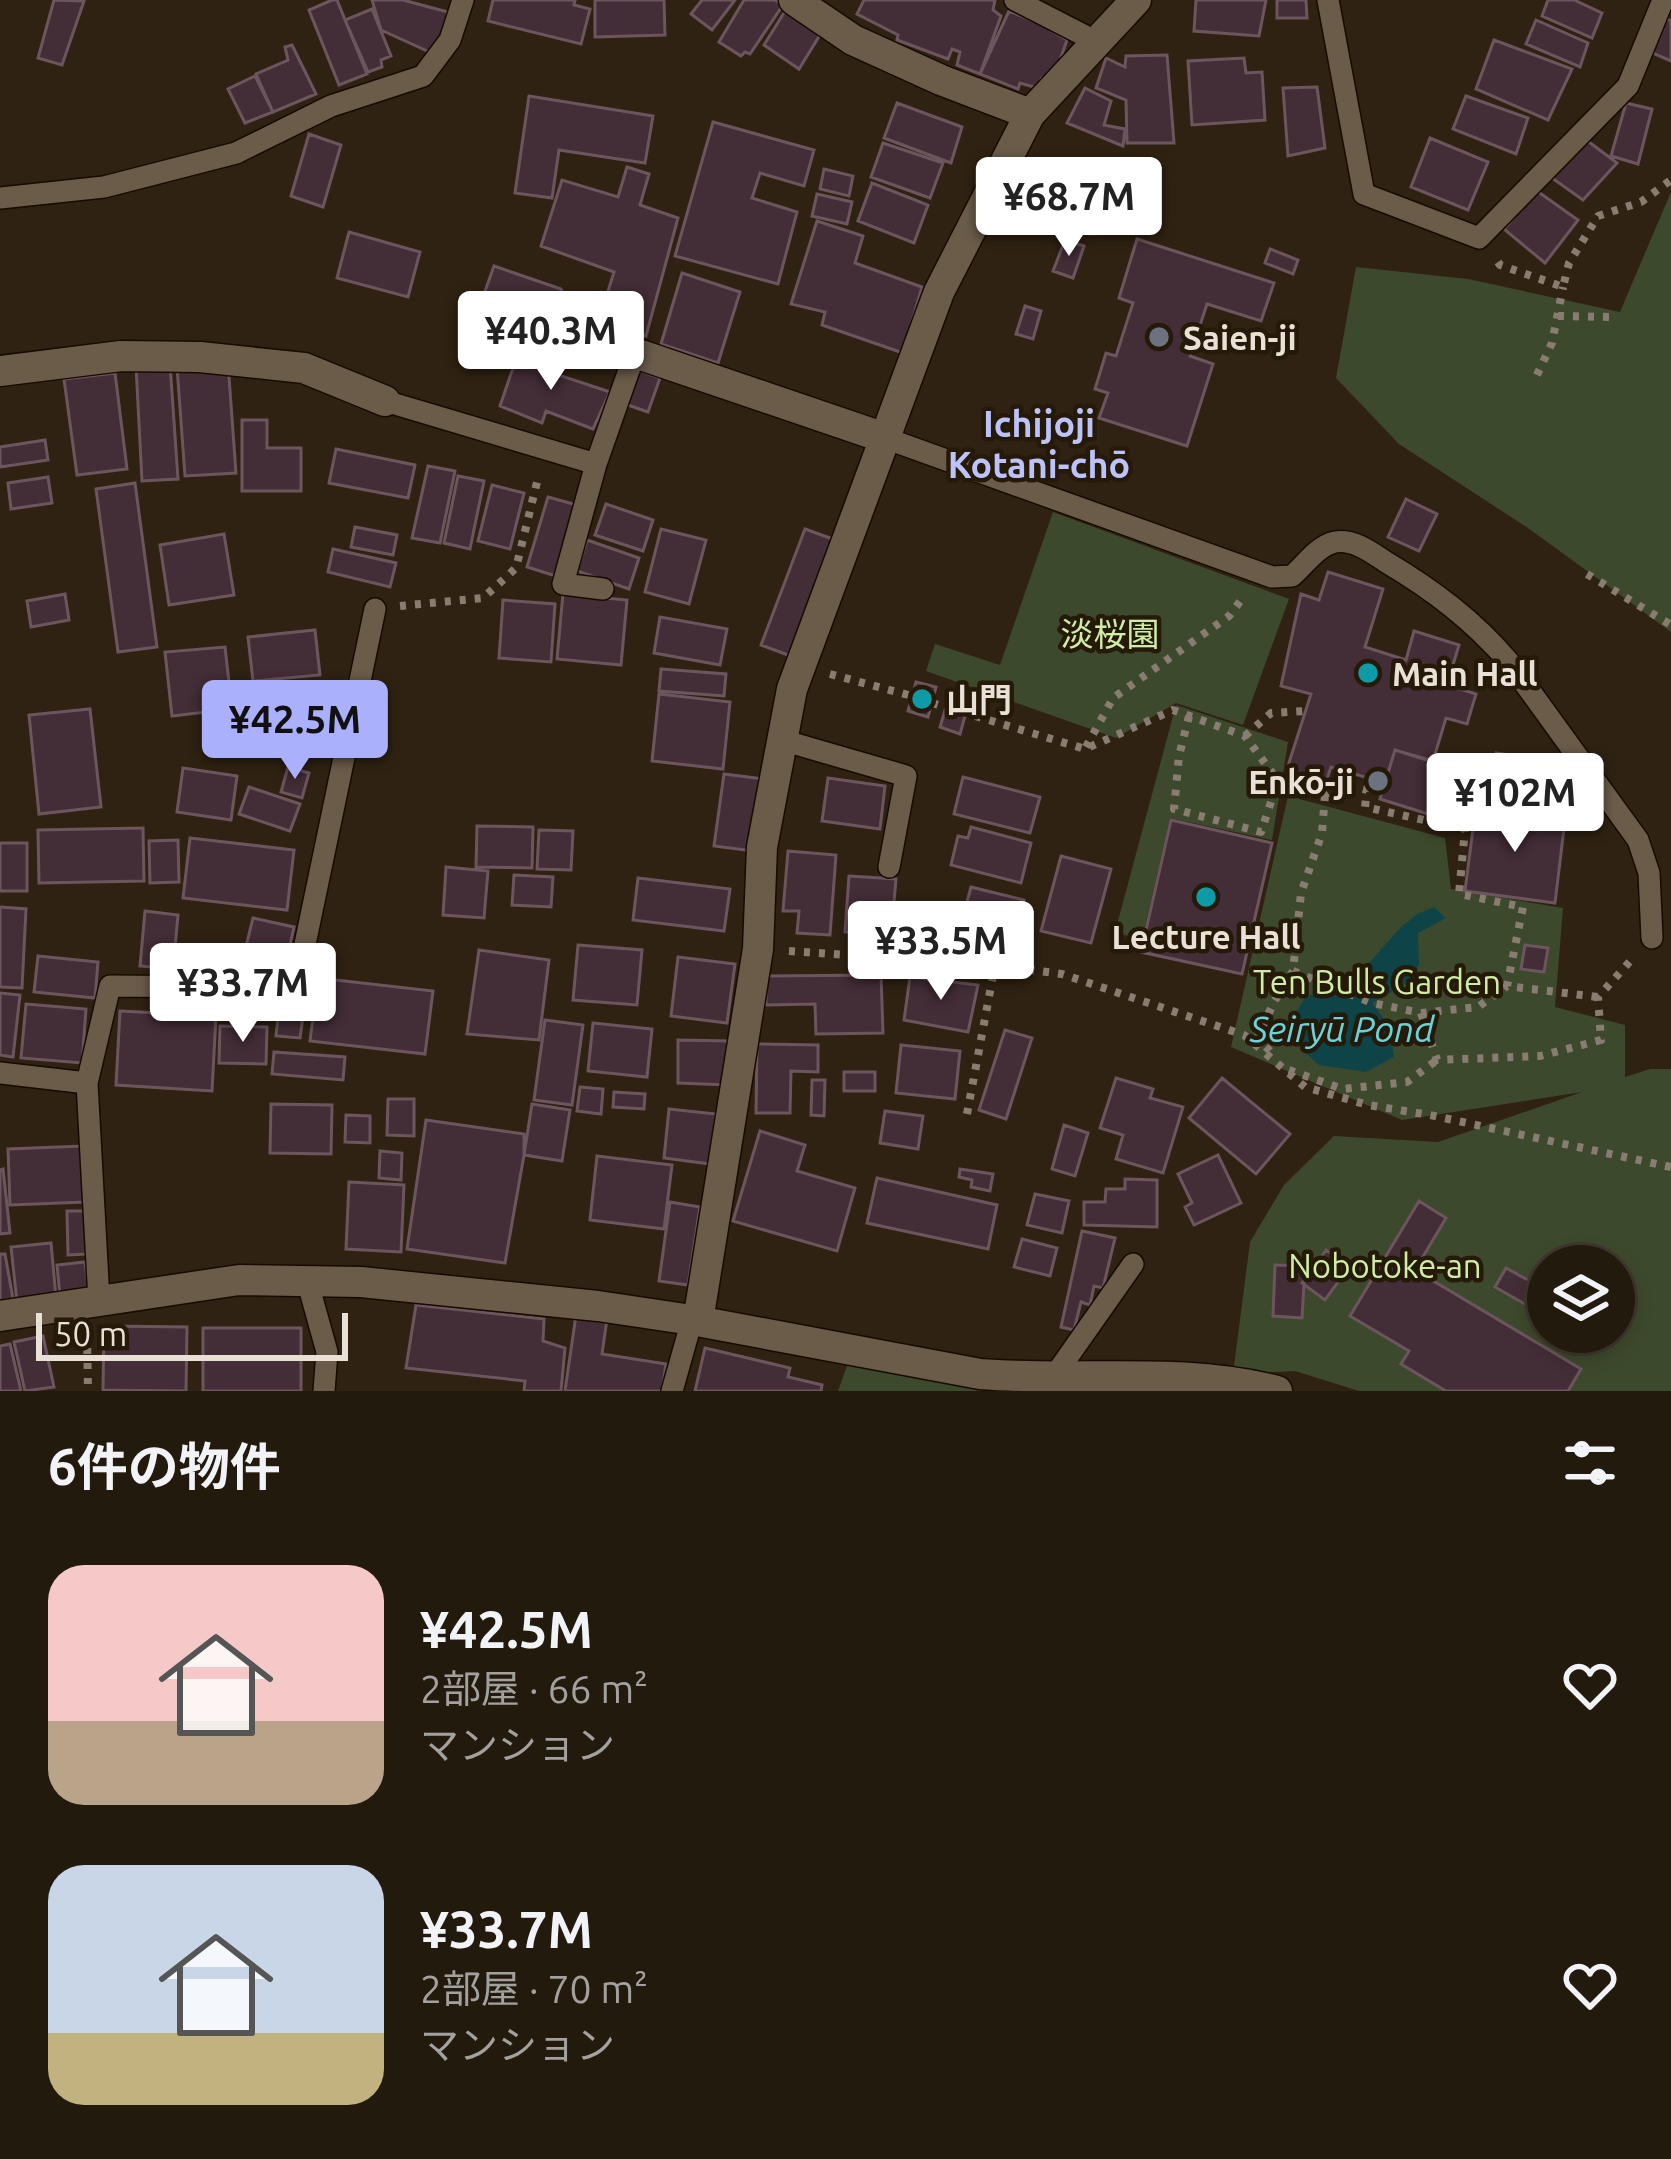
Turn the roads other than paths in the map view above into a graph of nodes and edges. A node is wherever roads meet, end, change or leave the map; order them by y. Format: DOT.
graph roads {
  1 [pos="463,0"];
  2 [pos="794,0"];
  3 [pos="1015,0"];
  4 [pos="1136,0"];
  5 [pos="1328,0"];
  6 [pos="1663,0"];
  7 [pos="1097,42"];
  8 [pos="1030,114"];
  9 [pos="0,198"];
  10 [pos="635,353"];
  11 [pos="0,371"];
  12 [pos="385,401"];
  13 [pos="885,438"];
  14 [pos="596,464"];
  15 [pos="539,583"];
  16 [pos="563,584"];
  17 [pos="603,590"];
  18 [pos="375,609"];
  19 [pos="782,740"];
  20 [pos="890,867"];
  21 [pos="1652,938"];
  22 [pos="0,1073"];
  23 [pos="88,1083"];
  24 [pos="1133,1264"];
  25 [pos="307,1280"];
  26 [pos="93,1301"];
  27 [pos="0,1316"];
  28 [pos="695,1320"];
  29 [pos="1053,1378"];
  30 [pos="323,1391"];
  31 [pos="672,1391"];
  32 [pos="1277,1391"];
  1 -- 9 [label="lane"];
  2 -- 8 [label="street"];
  3 -- 7 [label="lane"];
  4 -- 7 [label="street"];
  5 -- 6 [label="lane"];
  7 -- 8 [label="street"];
  8 -- 13 [label="street"];
  10 -- 13 [label="street"];
  10 -- 14 [label="lane"];
  11 -- 12 [label="street"];
  12 -- 14 [label="lane"];
  13 -- 19 [label="street"];
  13 -- 21 [label="lane"];
  14 -- 16 [label="lane"];
  15 -- 16 [label="lane"];
  16 -- 17 [label="lane"];
  18 -- 23 [label="lane"];
  19 -- 20 [label="lane"];
  19 -- 28 [label="street"];
  22 -- 23 [label="lane"];
  23 -- 26 [label="lane"];
  24 -- 29 [label="lane"];
  25 -- 26 [label="street"];
  25 -- 28 [label="street"];
  25 -- 30 [label="lane"];
  26 -- 27 [label="street"];
  28 -- 29 [label="street"];
  28 -- 31 [label="lane"];
  29 -- 32 [label="street"];
}
